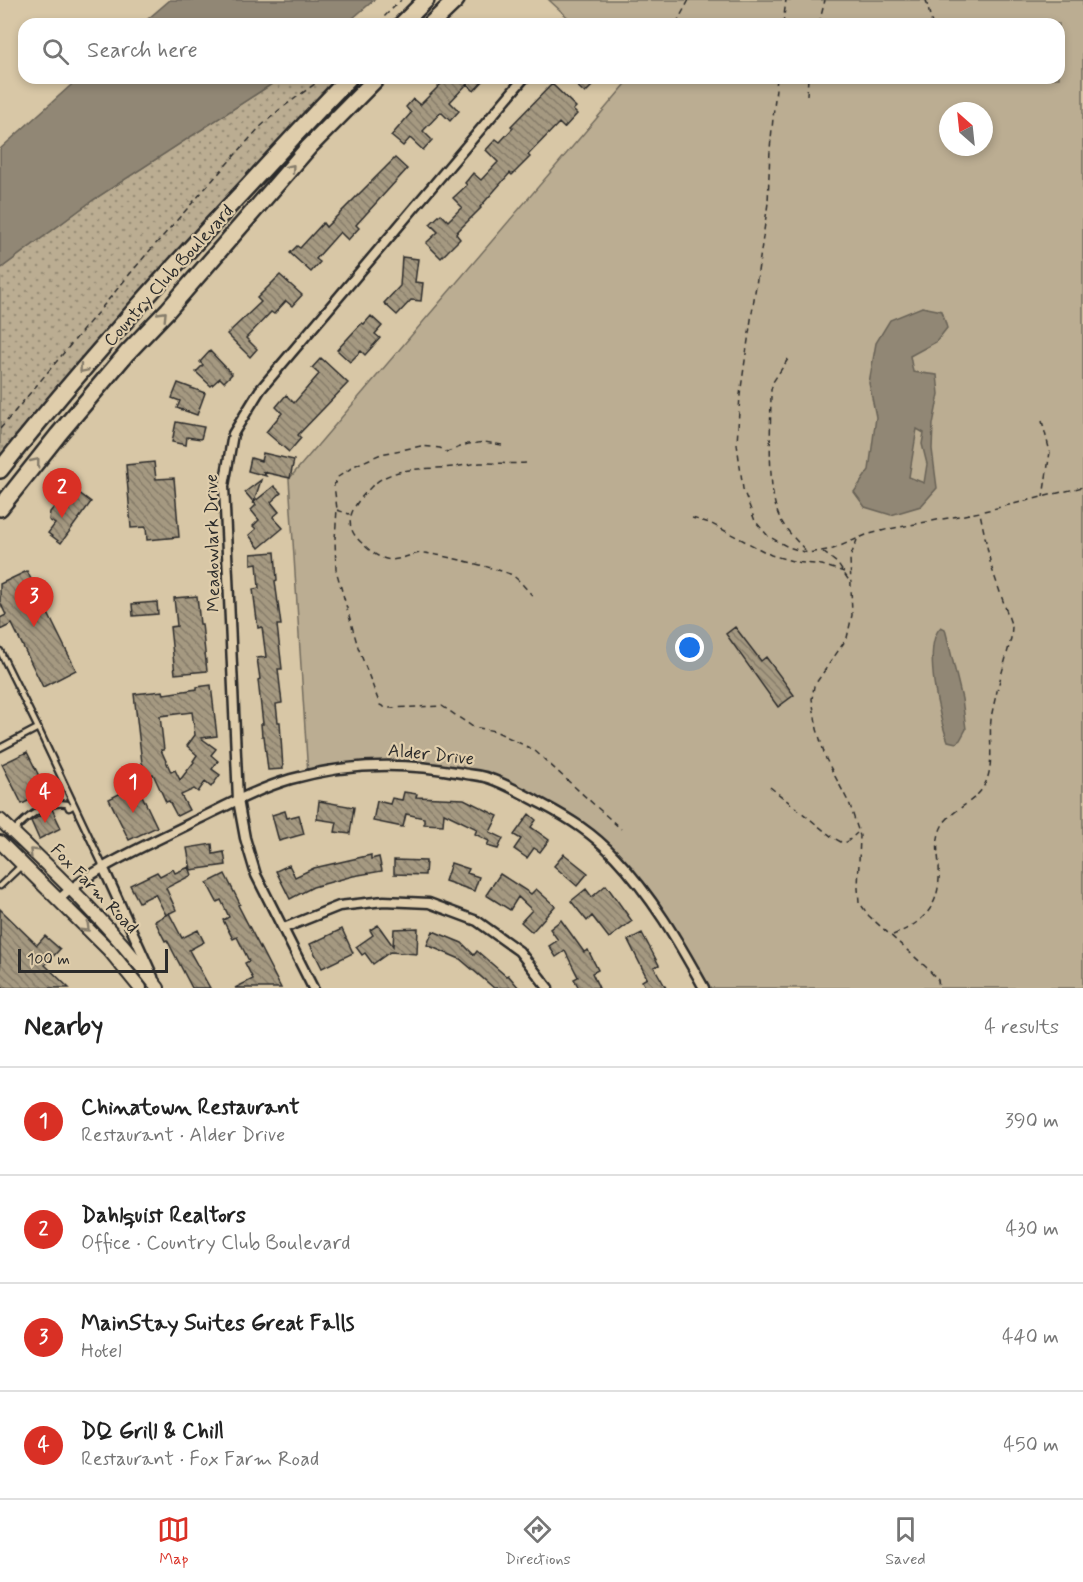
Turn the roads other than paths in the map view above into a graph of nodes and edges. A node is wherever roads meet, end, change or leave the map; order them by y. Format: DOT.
graph roads {
  1 [pos="426,0"];
  2 [pos="456,0"];
  3 [pos="408,18"];
  4 [pos="437,18"];
  5 [pos="343,84"];
  6 [pos="371,84"];
  7 [pos="519,84"];
  8 [pos="0,470"];
  9 [pos="0,508"];
  10 [pos="0,651"];
  11 [pos="38,728"];
  12 [pos="0,748"];
  13 [pos="238,800"];
  14 [pos="74,805"];
  15 [pos="0,820"];
  16 [pos="13,832"];
  17 [pos="0,842"];
  18 [pos="23,864"];
  19 [pos="104,867"];
  20 [pos="0,886"];
  21 [pos="71,888"];
  22 [pos="58,900"];
  23 [pos="284,928"];
  24 [pos="140,988"];
  25 [pos="158,988"];
  26 [pos="313,988"];
  27 [pos="548,988"];
  28 [pos="704,988"];
  1 -- 3 [label="highway"];
  2 -- 4 [label="highway"];
  5 -- 8 [label="highway, Country Club Boulevard, one-way"];
  9 -- 6 [label="highway, Country Club Boulevard, one-way"];
  7 -- 13 [label="street, Meadowlark Drive"];
  10 -- 11 [label="lane"];
  11 -- 12 [label="lane"];
  11 -- 14 [label="lane"];
  13 -- 19 [label="street, Alder Drive"];
  13 -- 23 [label="street, Meadowlark Drive"];
  13 -- 28 [label="street, Alder Drive"];
  14 -- 16 [label="lane"];
  14 -- 19 [label="lane"];
  15 -- 16 [label="street, Fox Farm Road"];
  21 -- 16 [label="street, Fox Farm Road, one-way"];
  17 -- 18 [label="street, Fox Farm Road"];
  18 -- 20 [label="lane"];
  18 -- 22 [label="street, Fox Farm Road"];
  19 -- 21 [label="street, Alder Drive"];
  19 -- 25 [label="street, Fox Farm Road"];
  21 -- 22 [label="street, Alder Drive"];
  21 -- 25 [label="street, Fox Farm Road"];
  22 -- 24 [label="street, Fox Farm Road, one-way"];
  23 -- 26 [label="street, Meadowlark Drive"];
  23 -- 27 [label="street"];
}
